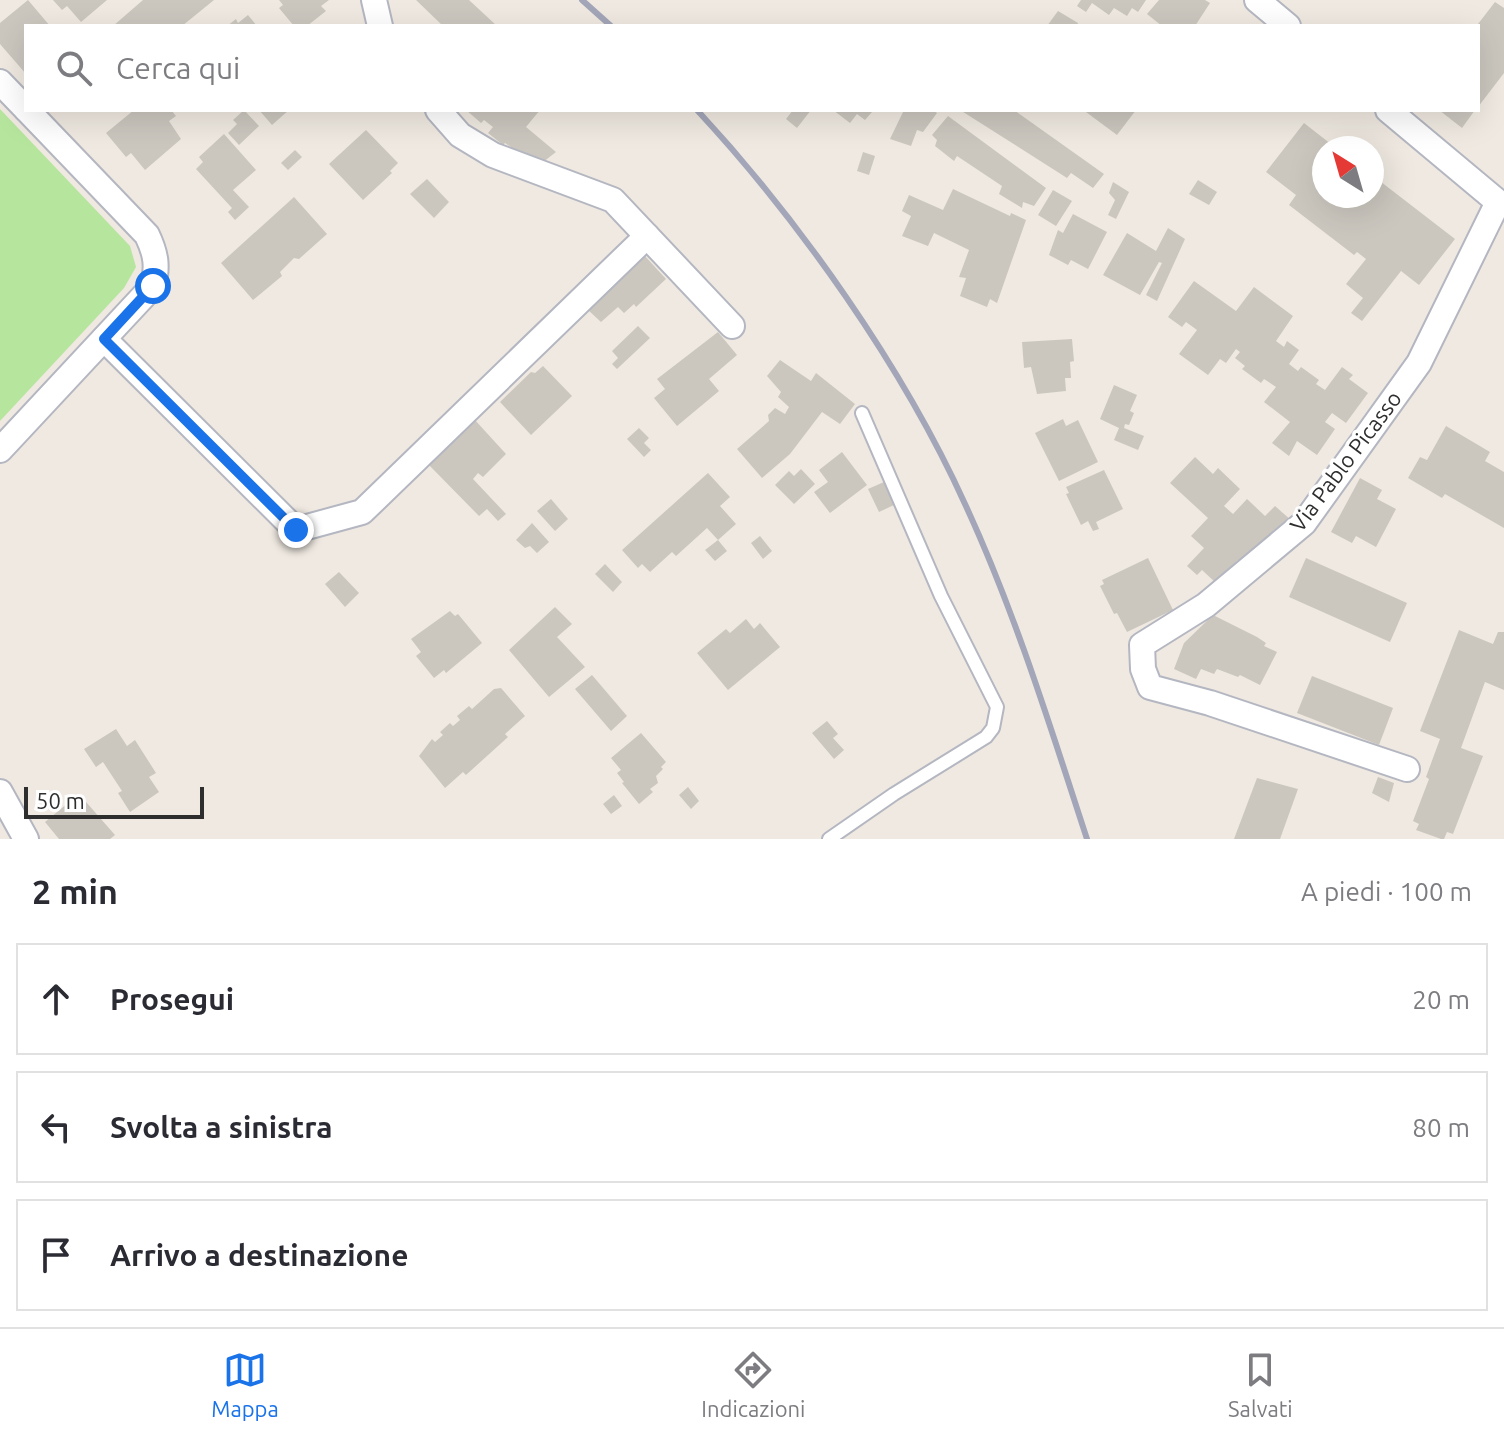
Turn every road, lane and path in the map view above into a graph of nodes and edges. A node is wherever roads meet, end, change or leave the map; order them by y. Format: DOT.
graph roads {
  1 [pos="374,0"];
  2 [pos="1257,0"];
  3 [pos="380,24"];
  4 [pos="1286,24"];
  5 [pos="0,82"];
  6 [pos="24,108"];
  7 [pos="28,112"];
  8 [pos="440,112"];
  9 [pos="1390,112"];
  10 [pos="1501,202"];
  11 [pos="647,236"];
  12 [pos="732,326"];
  13 [pos="104,339"];
  14 [pos="862,413"];
  15 [pos="0,450"];
  16 [pos="1407,769"];
  17 [pos="2,801"];
  18 [pos="26,839"];
  19 [pos="829,839"];
  1 -- 3 [label="street"];
  2 -- 4 [label="street"];
  5 -- 6 [label="street"];
  7 -- 13 [label="street"];
  8 -- 11 [label="street"];
  9 -- 10 [label="street, Via Pablo Picasso"];
  10 -- 16 [label="street, Via Pablo Picasso"];
  11 -- 12 [label="street"];
  11 -- 13 [label="street"];
  13 -- 15 [label="street"];
  14 -- 19 [label="lane"];
  17 -- 18 [label="street"];
}
